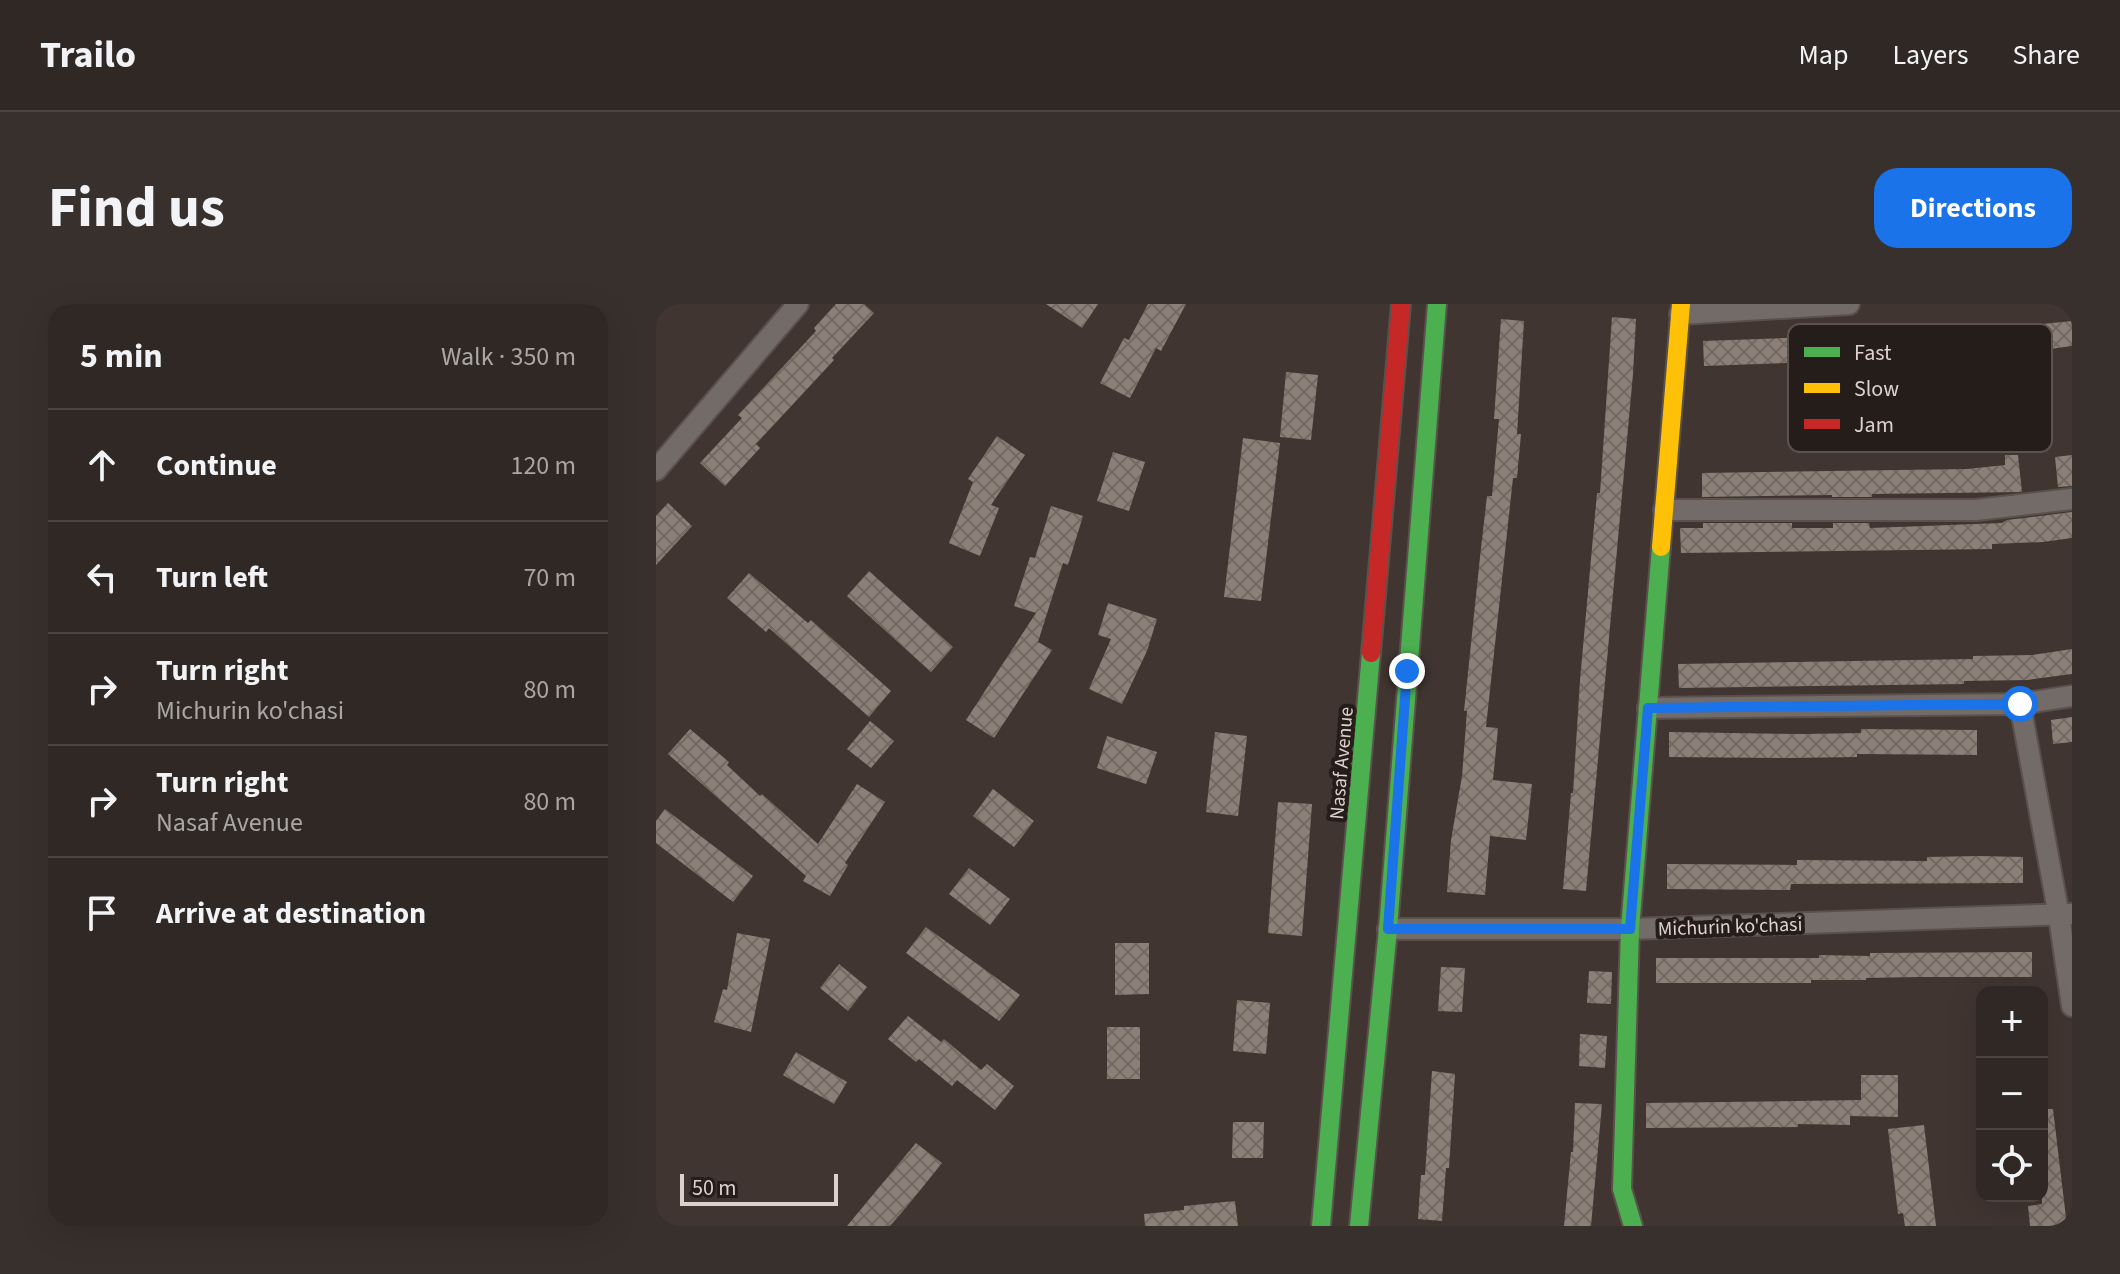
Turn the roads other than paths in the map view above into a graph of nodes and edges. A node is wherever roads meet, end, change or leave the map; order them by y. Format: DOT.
graph roads {
  1 [pos="798,304"];
  2 [pos="1401,304"];
  3 [pos="1437,304"];
  4 [pos="1849,304"];
  5 [pos="1680,309"];
  6 [pos="656,470"];
  7 [pos="2072,499"];
  8 [pos="1664,510"];
  9 [pos="2072,696"];
  10 [pos="2020,704"];
  11 [pos="1648,708"];
  12 [pos="2066,915"];
  13 [pos="1388,929"];
  14 [pos="1630,929"];
  15 [pos="2072,1006"];
  16 [pos="1321,1226"];
  17 [pos="1359,1226"];
  18 [pos="1633,1226"];
  1 -- 6 [label="street"];
  2 -- 16 [label="main road, Nasaf Avenue"];
  3 -- 13 [label="main road"];
  4 -- 5 [label="street"];
  5 -- 8 [label="main road"];
  7 -- 8 [label="street"];
  8 -- 11 [label="main road"];
  9 -- 10 [label="street"];
  10 -- 11 [label="street"];
  10 -- 12 [label="street"];
  11 -- 14 [label="main road"];
  12 -- 14 [label="street, Michurin ko'chasi"];
  12 -- 15 [label="street"];
  13 -- 14 [label="street, Michurin ko'chasi"];
  13 -- 17 [label="main road"];
  14 -- 18 [label="main road"];
}
